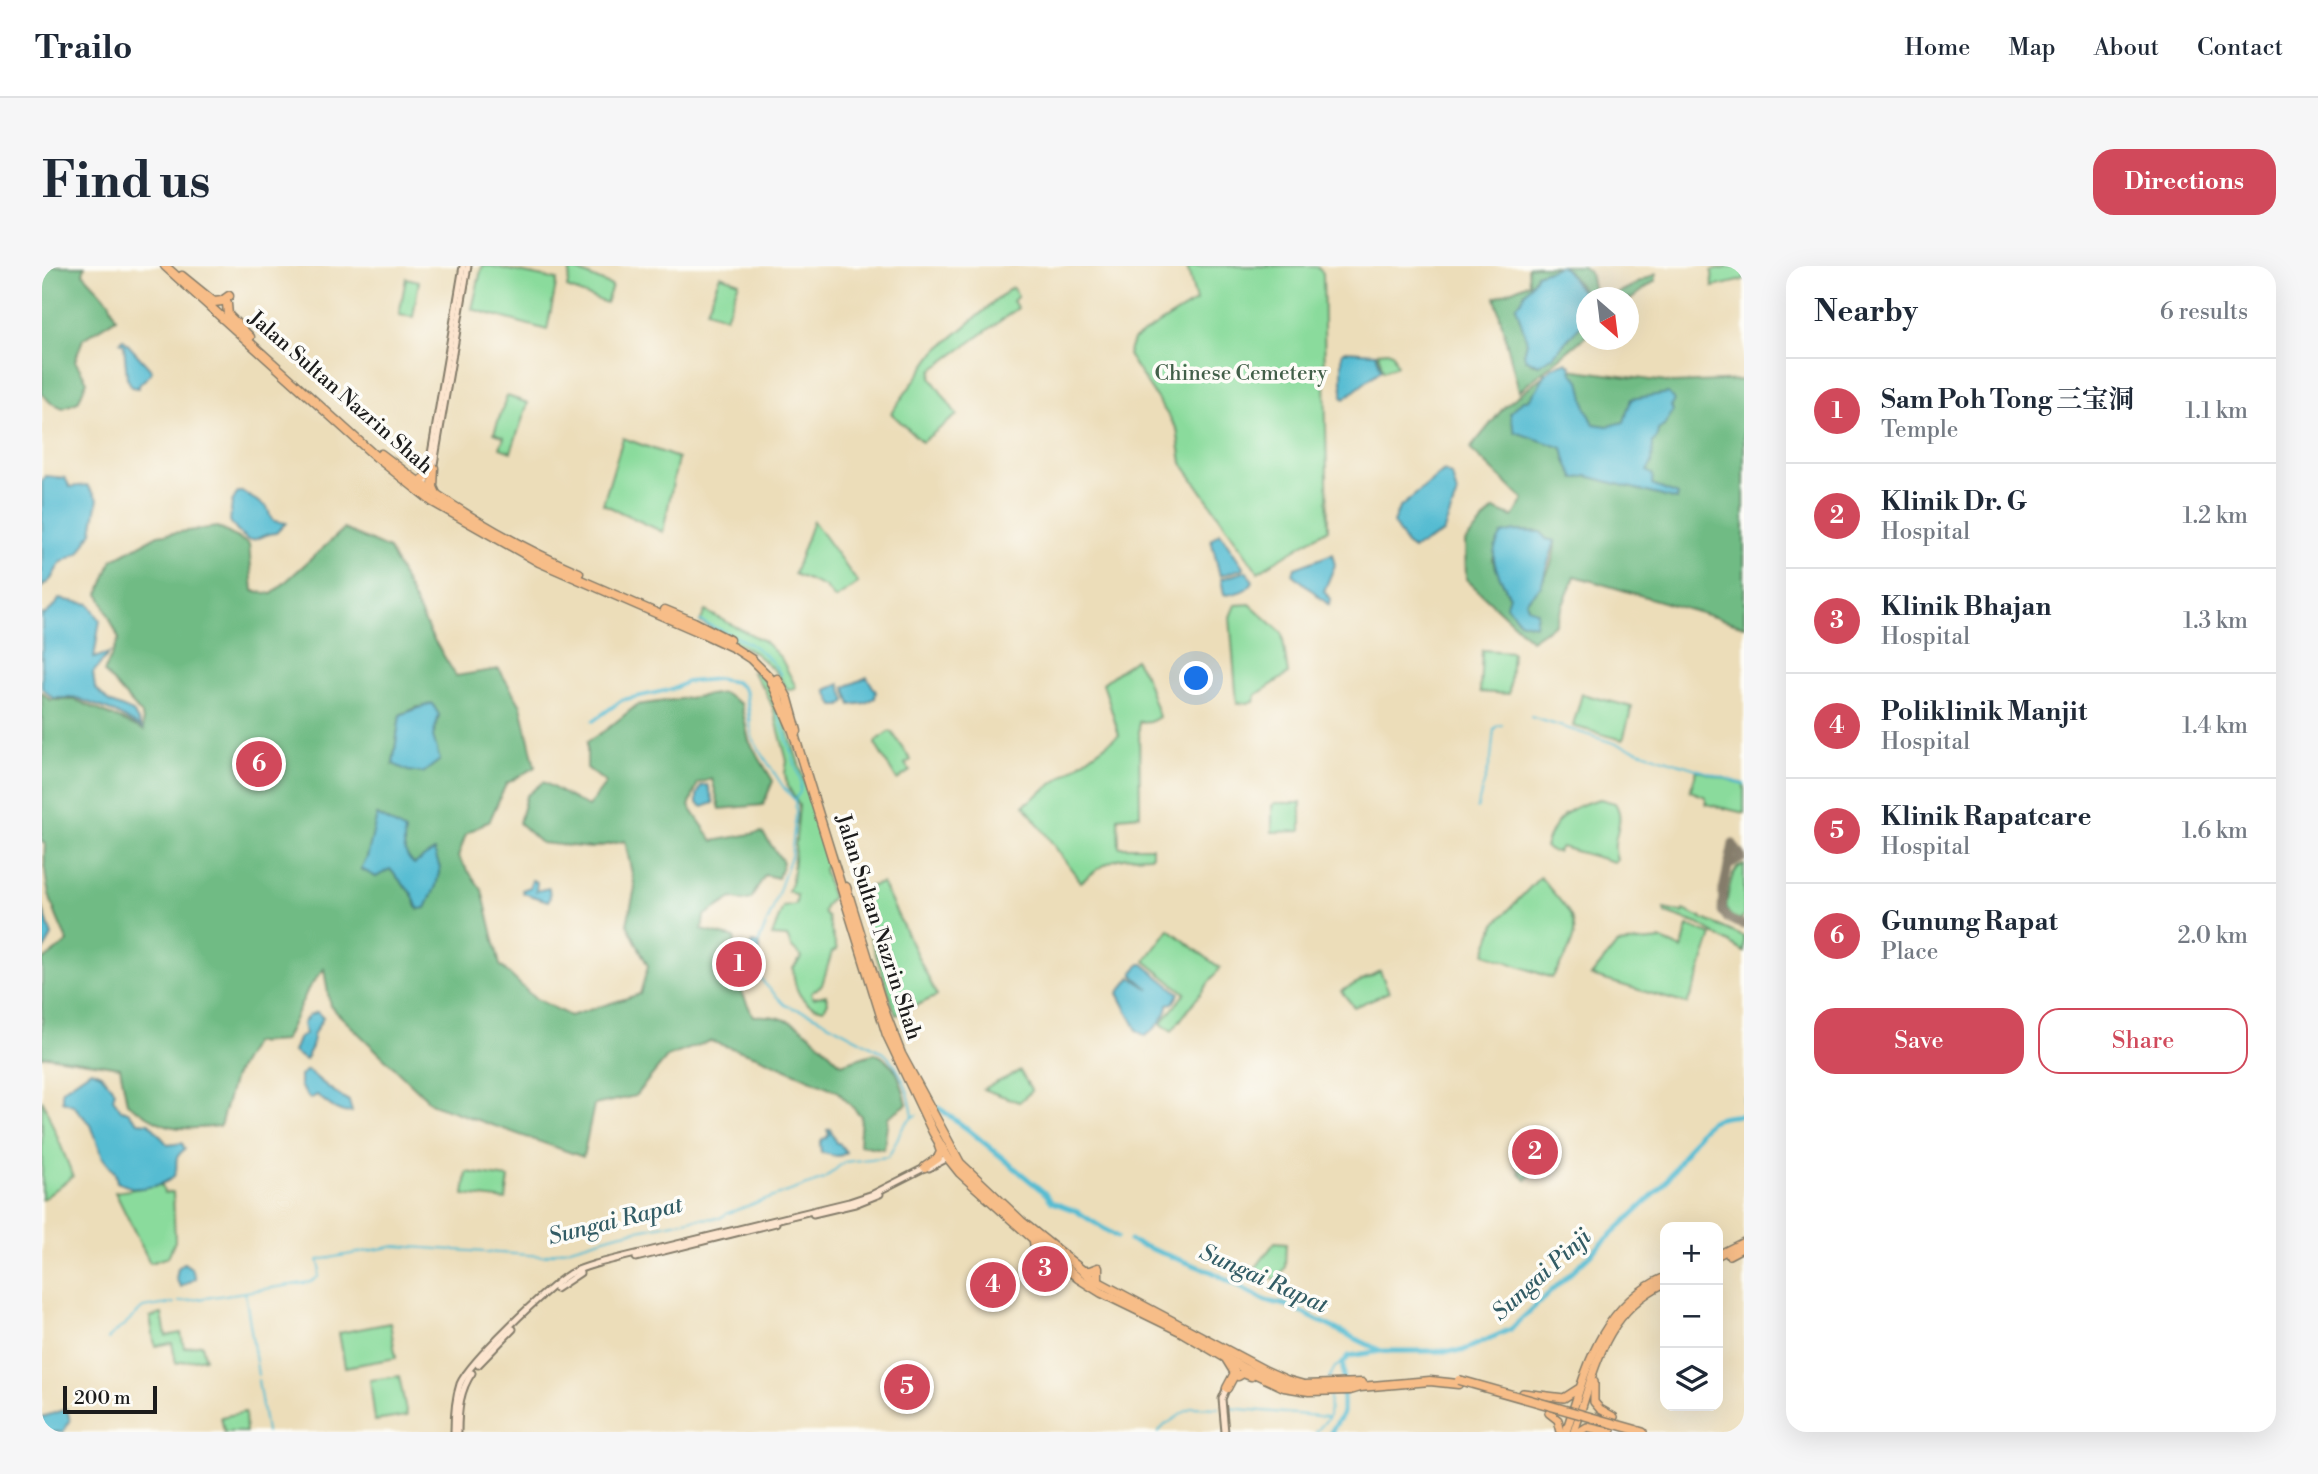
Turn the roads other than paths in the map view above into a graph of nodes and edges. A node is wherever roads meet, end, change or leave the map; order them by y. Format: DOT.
graph roads {
  1 [pos="164,266"];
  2 [pos="171,266"];
  3 [pos="466,266"];
  4 [pos="182,276"];
  5 [pos="250,337"];
  6 [pos="431,472"];
  7 [pos="416,482"];
  8 [pos="426,492"];
  9 [pos="437,496"];
  10 [pos="679,622"];
  11 [pos="694,622"];
  12 [pos="702,633"];
  13 [pos="776,688"];
  14 [pos="786,697"];
  15 [pos="793,731"];
  16 [pos="935,1128"];
  17 [pos="948,1157"];
  18 [pos="930,1166"];
  19 [pos="960,1168"];
  20 [pos="1034,1241"];
  21 [pos="1744,1242"];
  22 [pos="1744,1247"];
  23 [pos="1044,1249"];
  24 [pos="652,1250"];
  25 [pos="660,1252"];
  26 [pos="1723,1254"];
  27 [pos="1723,1255"];
  28 [pos="644,1256"];
  29 [pos="1028,1262"];
  30 [pos="1094,1279"];
  31 [pos="1660,1282"];
  32 [pos="1660,1283"];
  33 [pos="1129,1306"];
  34 [pos="1207,1339"];
  35 [pos="1226,1358"];
  36 [pos="1241,1369"];
  37 [pos="1266,1371"];
  38 [pos="1594,1374"];
  39 [pos="1458,1382"];
  40 [pos="1582,1384"];
  41 [pos="1334,1387"];
  42 [pos="1351,1387"];
  43 [pos="1227,1388"];
  44 [pos="1522,1393"];
  45 [pos="1578,1407"];
  46 [pos="1549,1413"];
  47 [pos="1614,1417"];
  48 [pos="1611,1430"];
  49 [pos="456,1432"];
  50 [pos="1226,1432"];
  51 [pos="1561,1432"];
  52 [pos="1566,1432"];
  53 [pos="1576,1432"];
  54 [pos="1637,1432"];
  1 -- 8 [label="highway, Jalan Sultan Nazrin Shah"];
  2 -- 4 [label="highway, Jalan Sultan Nazrin Shah"];
  3 -- 6 [label="main road"];
  4 -- 5 [label="highway, Jalan Sultan Nazrin Shah"];
  4 -- 5 [label="highway"];
  5 -- 7 [label="highway, Jalan Sultan Nazrin Shah"];
  6 -- 7 [label="highway"];
  6 -- 8 [label="main road"];
  6 -- 9 [label="highway"];
  7 -- 8 [label="highway, Jalan Sultan Nazrin Shah"];
  8 -- 9 [label="highway, Jalan Sultan Nazrin Shah"];
  8 -- 10 [label="highway, Jalan Sultan Nazrin Shah"];
  9 -- 11 [label="highway, Jalan Sultan Nazrin Shah"];
  10 -- 11 [label="highway"];
  10 -- 12 [label="highway, Jalan Sultan Nazrin Shah"];
  11 -- 12 [label="highway"];
  11 -- 14 [label="highway, Jalan Sultan Nazrin Shah"];
  12 -- 13 [label="highway, Jalan Sultan Nazrin Shah"];
  13 -- 14 [label="highway"];
  13 -- 15 [label="highway, Jalan Sultan Nazrin Shah"];
  14 -- 15 [label="highway"];
  14 -- 16 [label="highway, Jalan Sultan Nazrin Shah"];
  15 -- 16 [label="highway, Jalan Sultan Nazrin Shah"];
  16 -- 17 [label="highway, Jalan Sultan Nazrin Shah"];
  16 -- 18 [label="highway"];
  16 -- 19 [label="highway, Jalan Sultan Nazrin Shah"];
  17 -- 18 [label="main road"];
  17 -- 19 [label="highway, Jalan Sultan Nazrin Shah"];
  18 -- 19 [label="highway"];
  18 -- 24 [label="main road"];
  18 -- 25 [label="main road"];
  19 -- 20 [label="highway, Jalan Sultan Nazrin Shah"];
  19 -- 30 [label="highway, Jalan Sultan Nazrin Shah"];
  20 -- 23 [label="highway, Jalan Sultan Nazrin Shah"];
  20 -- 29 [label="highway"];
  21 -- 26 [label="main road"];
  22 -- 27 [label="main road"];
  23 -- 30 [label="highway"];
  23 -- 33 [label="highway, Jalan Sultan Nazrin Shah"];
  24 -- 25 [label="main road"];
  24 -- 28 [label="main road"];
  24 -- 49 [label="main road"];
  25 -- 28 [label="main road"];
  28 -- 49 [label="main road"];
  30 -- 33 [label="highway"];
  30 -- 34 [label="highway, Jalan Sultan Nazrin Shah"];
  31 -- 40 [label="main road"];
  32 -- 38 [label="main road"];
  33 -- 35 [label="highway, Jalan Sultan Nazrin Shah"];
  34 -- 36 [label="highway"];
  34 -- 37 [label="highway, Jalan Sultan Nazrin Shah"];
  35 -- 36 [label="highway, Jalan Sultan Nazrin Shah"];
  35 -- 43 [label="highway"];
  36 -- 37 [label="highway"];
  36 -- 41 [label="highway, Jalan Sultan Nazrin Shah"];
  36 -- 43 [label="main road"];
  36 -- 50 [label="main road"];
  37 -- 41 [label="highway, Jalan Sultan Nazrin Shah"];
  38 -- 45 [label="main road"];
  38 -- 47 [label="main road"];
  39 -- 42 [label="highway, Jalan Sultan Nazrin Shah"];
  39 -- 42 [label="highway, Jalan Sultan Nazrin Shah"];
  39 -- 54 [label="highway, Jalan Sultan Nazrin Shah, bridge"];
  40 -- 44 [label="main road"];
  40 -- 45 [label="main road"];
  41 -- 42 [label="highway, Jalan Sultan Nazrin Shah"];
  43 -- 50 [label="main road"];
  45 -- 52 [label="main road"];
  45 -- 53 [label="main road"];
  46 -- 51 [label="main road"];
  48 -- 53 [label="main road"];
}
